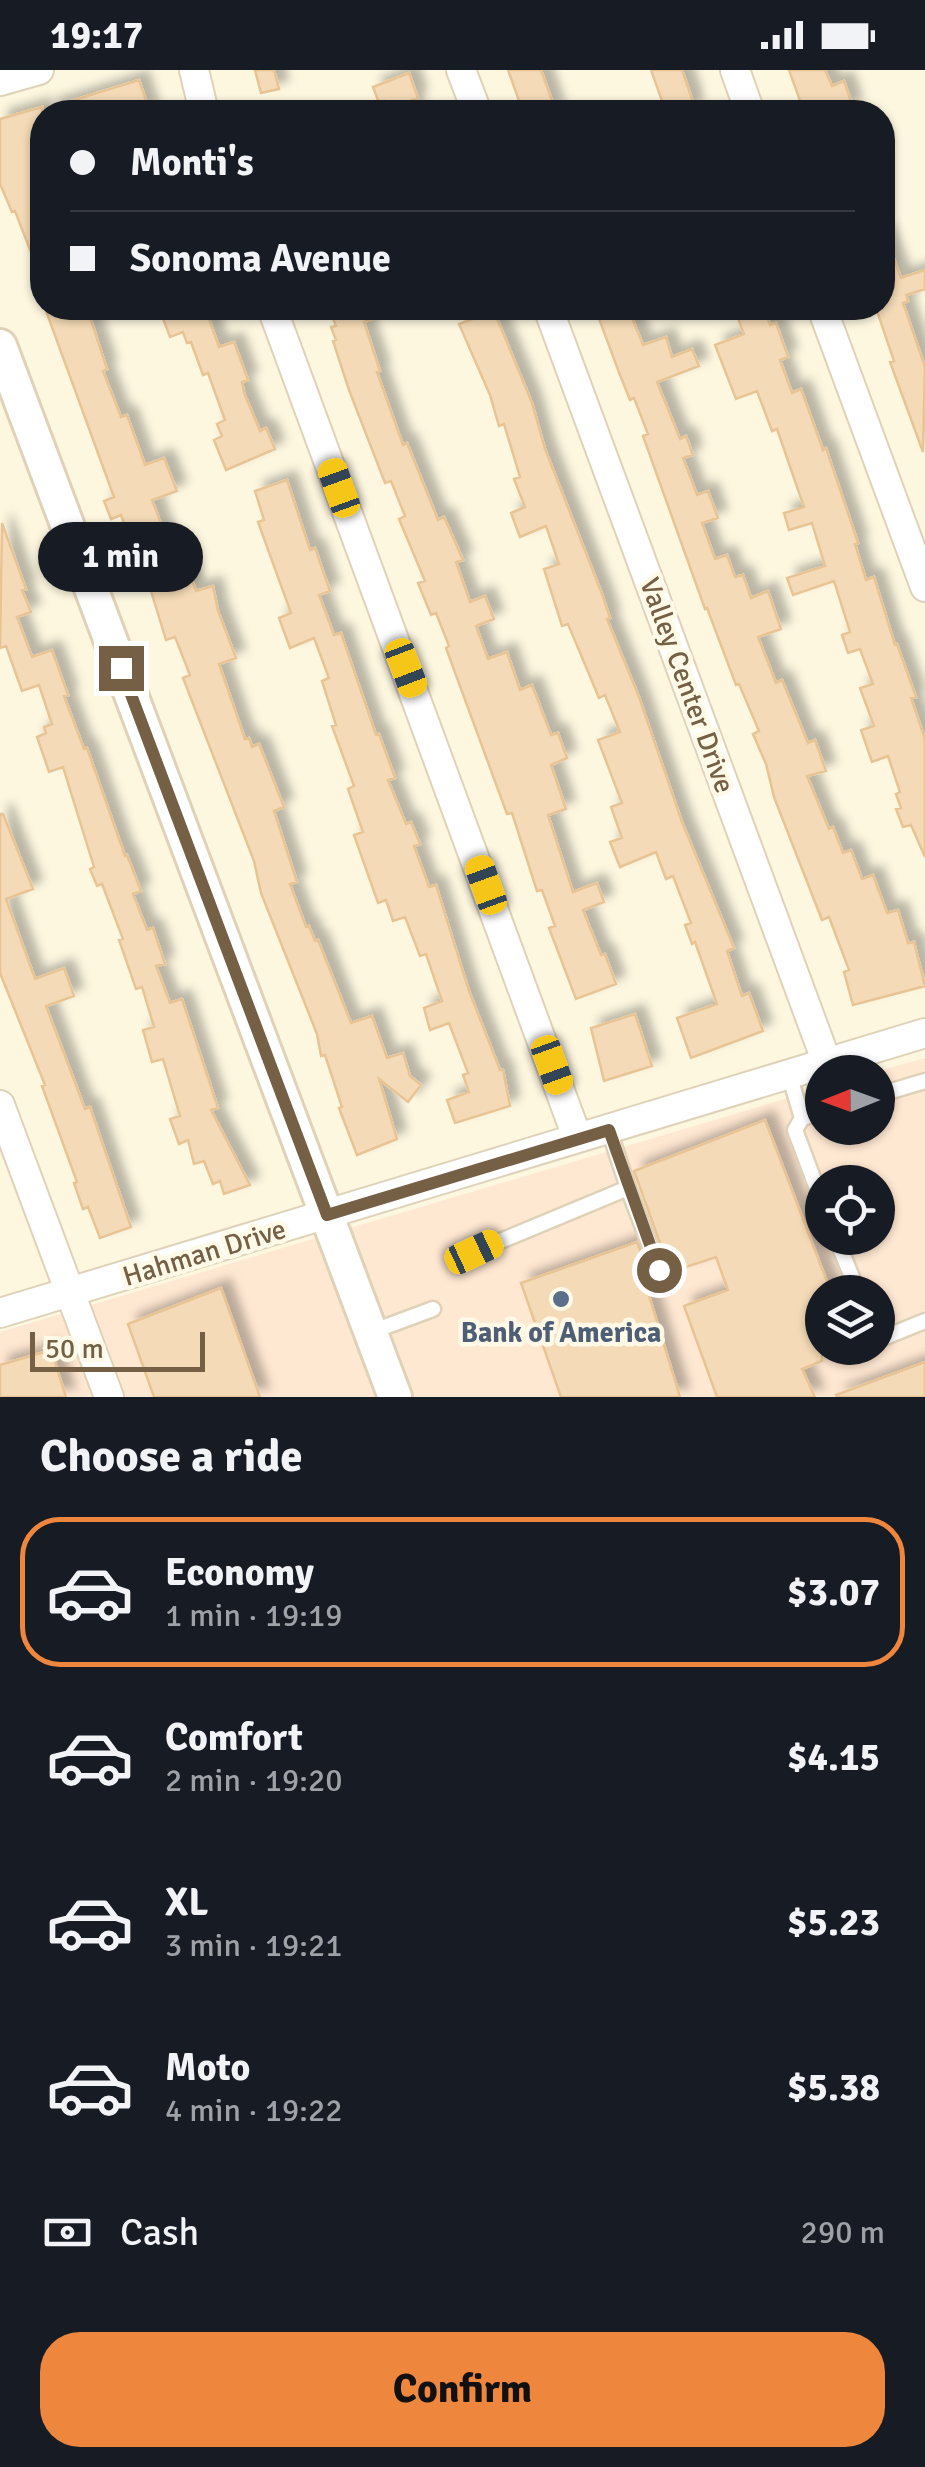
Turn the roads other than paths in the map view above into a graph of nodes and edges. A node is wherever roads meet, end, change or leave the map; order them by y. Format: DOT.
graph roads {
  1 [pos="39,70"];
  2 [pos="194,70"];
  3 [pos="461,70"];
  4 [pos="734,70"];
  5 [pos="0,81"];
  6 [pos="201,100"];
  7 [pos="472,100"];
  8 [pos="745,100"];
  9 [pos="276,320"];
  10 [pos="552,320"];
  11 [pos="826,320"];
  12 [pos="0,346"];
  13 [pos="925,587"];
  14 [pos="925,1033"];
  15 [pos="824,1055"];
  16 [pos="853,1055"];
  17 [pos="805,1069"];
  18 [pos="789,1074"];
  19 [pos="925,1081"];
  20 [pos="895,1090"];
  21 [pos="0,1104"];
  22 [pos="805,1117"];
  23 [pos="802,1118"];
  24 [pos="609,1130"];
  25 [pos="577,1137"];
  26 [pos="808,1165"];
  27 [pos="628,1188"];
  28 [pos="327,1215"];
  29 [pos="474,1252"];
  30 [pos="659,1270"];
  31 [pos="70,1293"];
  32 [pos="434,1309"];
  33 [pos="0,1313"];
  34 [pos="925,1321"];
  35 [pos="371,1332"];
  36 [pos="895,1333"];
  37 [pos="109,1397"];
  38 [pos="394,1397"];
  1 -- 5 [label="street"];
  2 -- 6 [label="street"];
  3 -- 7 [label="street"];
  4 -- 8 [label="street"];
  9 -- 25 [label="street"];
  10 -- 15 [label="street, Valley Center Drive"];
  11 -- 13 [label="street"];
  12 -- 28 [label="street"];
  14 -- 16 [label="street, Hahman Drive"];
  17 -- 18 [label="street, Hahman Drive"];
  18 -- 23 [label="lane"];
  18 -- 24 [label="street, Hahman Drive"];
  19 -- 20 [label="lane"];
  21 -- 31 [label="street"];
  22 -- 23 [label="lane"];
  23 -- 26 [label="lane"];
  24 -- 25 [label="street, Hahman Drive"];
  24 -- 27 [label="lane"];
  25 -- 28 [label="street, Hahman Drive"];
  27 -- 29 [label="lane"];
  27 -- 30 [label="lane"];
  28 -- 31 [label="street, Hahman Drive"];
  28 -- 35 [label="street"];
  31 -- 33 [label="street, Hahman Drive"];
  31 -- 37 [label="street"];
  32 -- 35 [label="lane"];
  34 -- 36 [label="lane"];
  35 -- 38 [label="street"];
}
